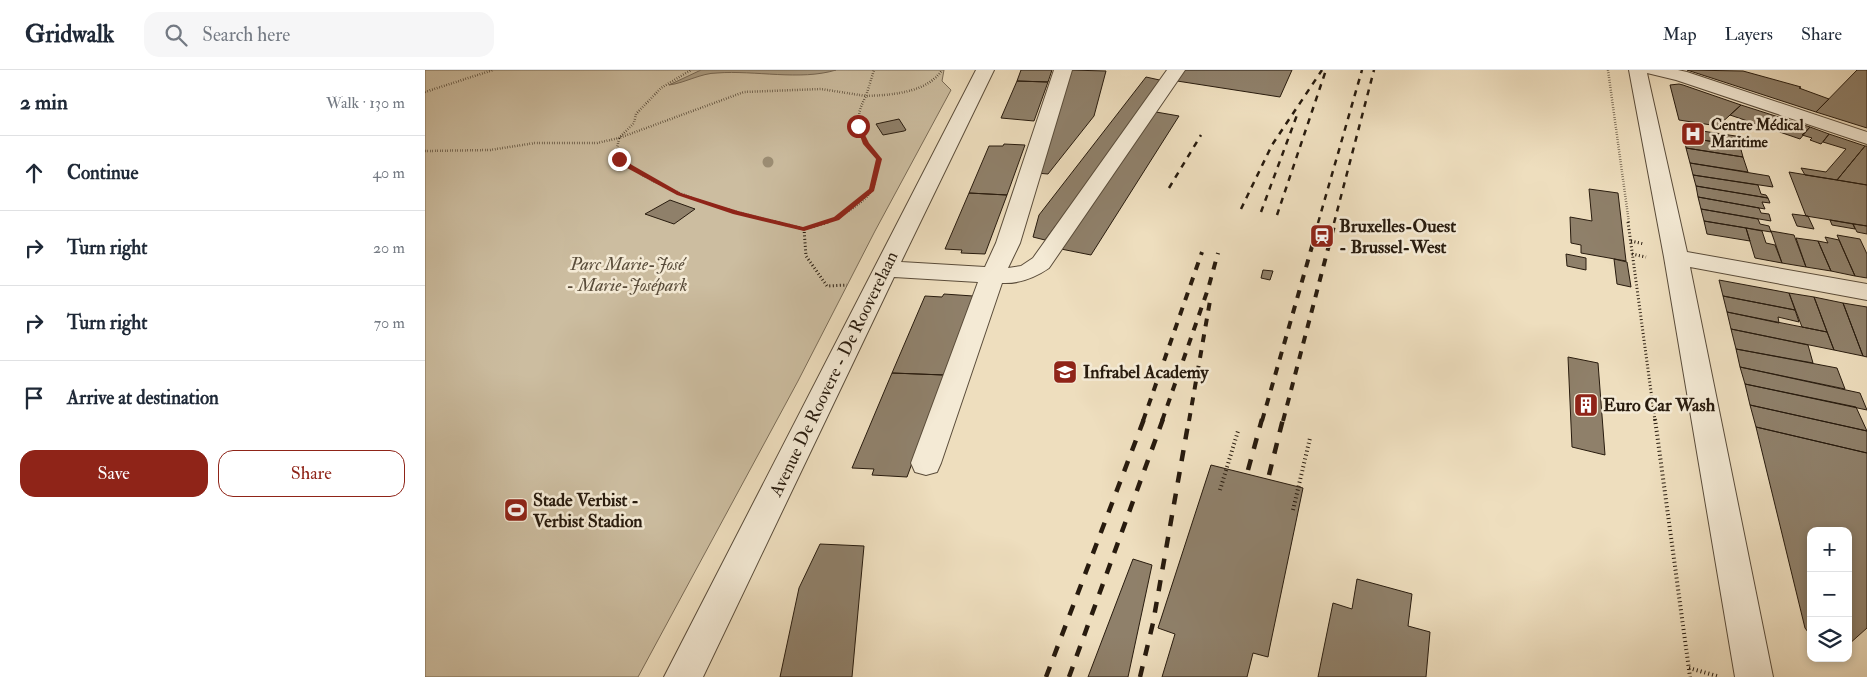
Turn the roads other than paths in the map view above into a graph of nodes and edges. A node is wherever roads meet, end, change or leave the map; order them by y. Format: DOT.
graph roads {
  1 [pos="985,70"];
  2 [pos="1063,70"];
  3 [pos="1175,70"];
  4 [pos="1638,70"];
  5 [pos="1654,70"];
  6 [pos="1867,138"];
  7 [pos="1676,257"];
  8 [pos="886,269"];
  9 [pos="993,275"];
  10 [pos="1867,292"];
  11 [pos="926,463"];
  12 [pos="683,677"];
  13 [pos="1754,677"];
  1 -- 8 [label="street, Avenue De Roovere - De Rooverelaan"];
  2 -- 9 [label="street"];
  3 -- 9 [label="street"];
  4 -- 7 [label="street"];
  5 -- 6 [label="street"];
  7 -- 10 [label="street"];
  7 -- 13 [label="street"];
  8 -- 9 [label="street"];
  8 -- 12 [label="street, Avenue De Roovere - De Rooverelaan"];
  9 -- 11 [label="street"];
}
